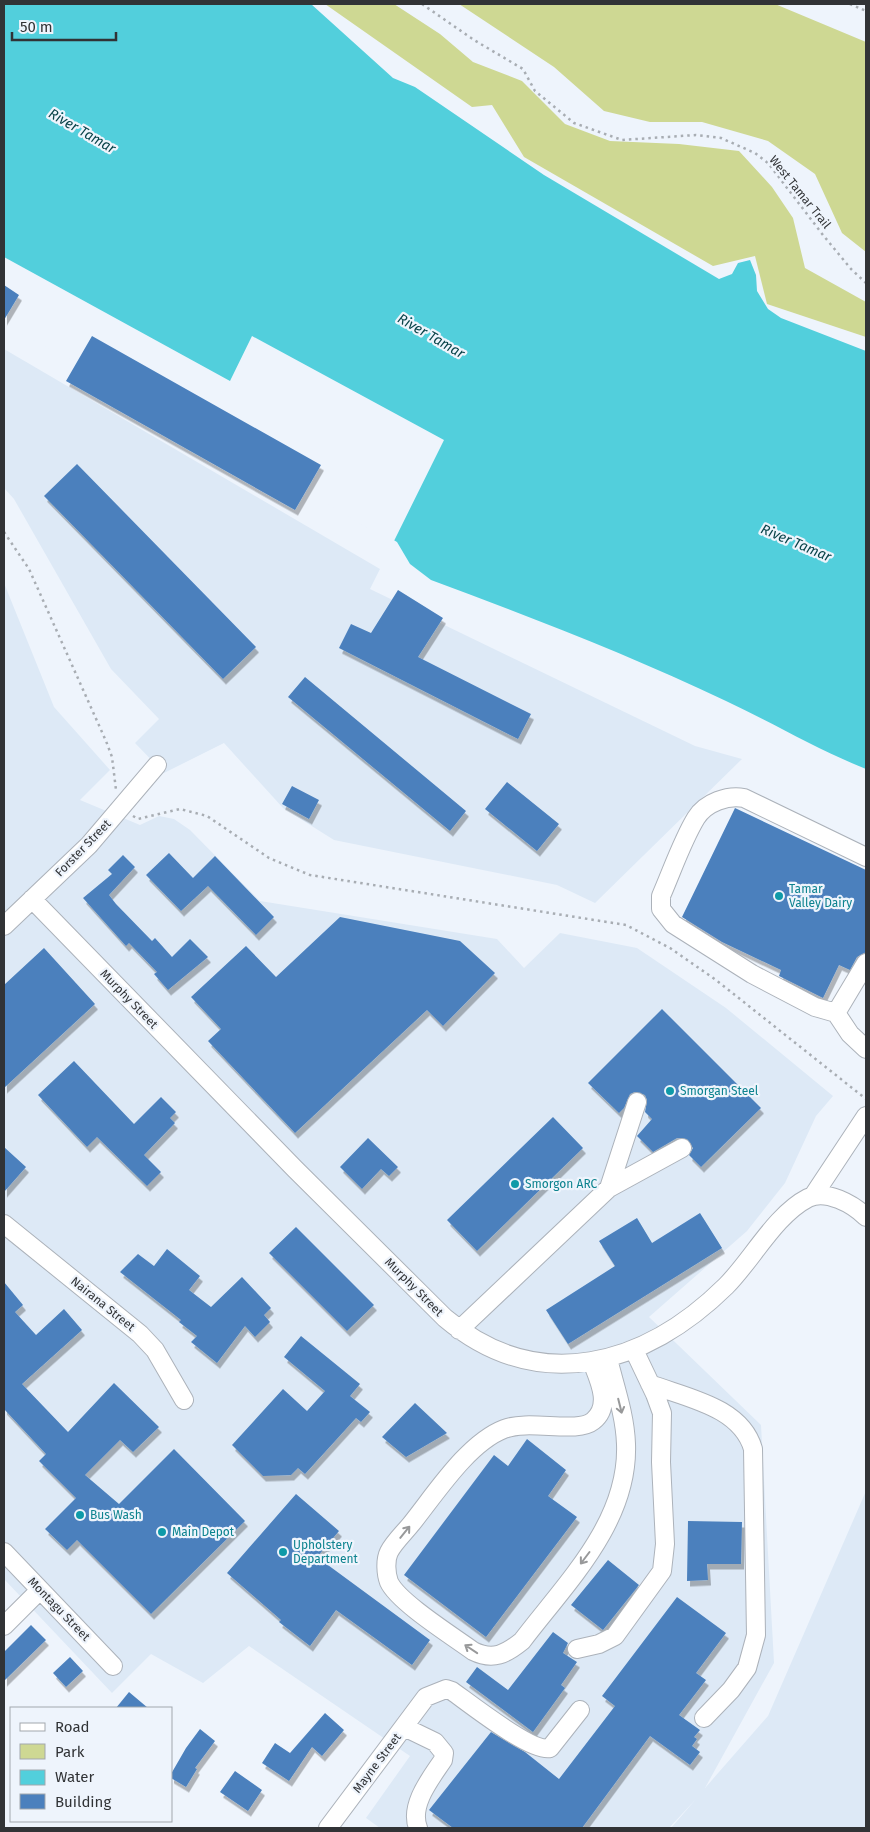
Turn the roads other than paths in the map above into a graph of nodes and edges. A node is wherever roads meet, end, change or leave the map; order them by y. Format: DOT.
graph roads {
  1 [pos="157,765"];
  2 [pos="866,857"];
  3 [pos="32,899"];
  4 [pos="4,926"];
  5 [pos="866,962"];
  6 [pos="836,1012"];
  7 [pos="866,1049"];
  8 [pos="637,1102"];
  9 [pos="866,1116"];
  10 [pos="682,1148"];
  11 [pos="609,1188"];
  12 [pos="813,1196"];
  13 [pos="866,1217"];
  14 [pos="4,1224"];
  15 [pos="459,1330"];
  16 [pos="634,1350"];
  17 [pos="600,1360"];
  18 [pos="650,1384"];
  19 [pos="184,1400"];
  20 [pos="4,1552"];
  21 [pos="40,1590"];
  22 [pos="4,1626"];
  23 [pos="577,1649"];
  24 [pos="114,1666"];
  25 [pos="580,1710"];
  26 [pos="704,1718"];
  27 [pos="404,1727"];
  28 [pos="328,1828"];
  29 [pos="418,1828"];
  1 -- 3 [label="street, Forster Street"];
  2 -- 6 [label="street"];
  3 -- 4 [label="street, Forster Street"];
  3 -- 15 [label="street, Murphy Street"];
  5 -- 6 [label="street"];
  6 -- 7 [label="street"];
  8 -- 11 [label="street"];
  9 -- 12 [label="street"];
  10 -- 11 [label="street"];
  11 -- 15 [label="street"];
  12 -- 13 [label="street"];
  12 -- 16 [label="street, Murphy Street"];
  14 -- 19 [label="street, Nairana Street"];
  15 -- 17 [label="street, Murphy Street"];
  16 -- 17 [label="street, Murphy Street"];
  16 -- 18 [label="street"];
  17 -- 17 [label="street, one-way"];
  18 -- 23 [label="street"];
  18 -- 26 [label="street"];
  20 -- 21 [label="street, Montagu Street"];
  21 -- 22 [label="street"];
  21 -- 24 [label="street, Montagu Street"];
  25 -- 27 [label="street, Mayne Street"];
  27 -- 28 [label="street, Mayne Street"];
  27 -- 29 [label="street"];
}
